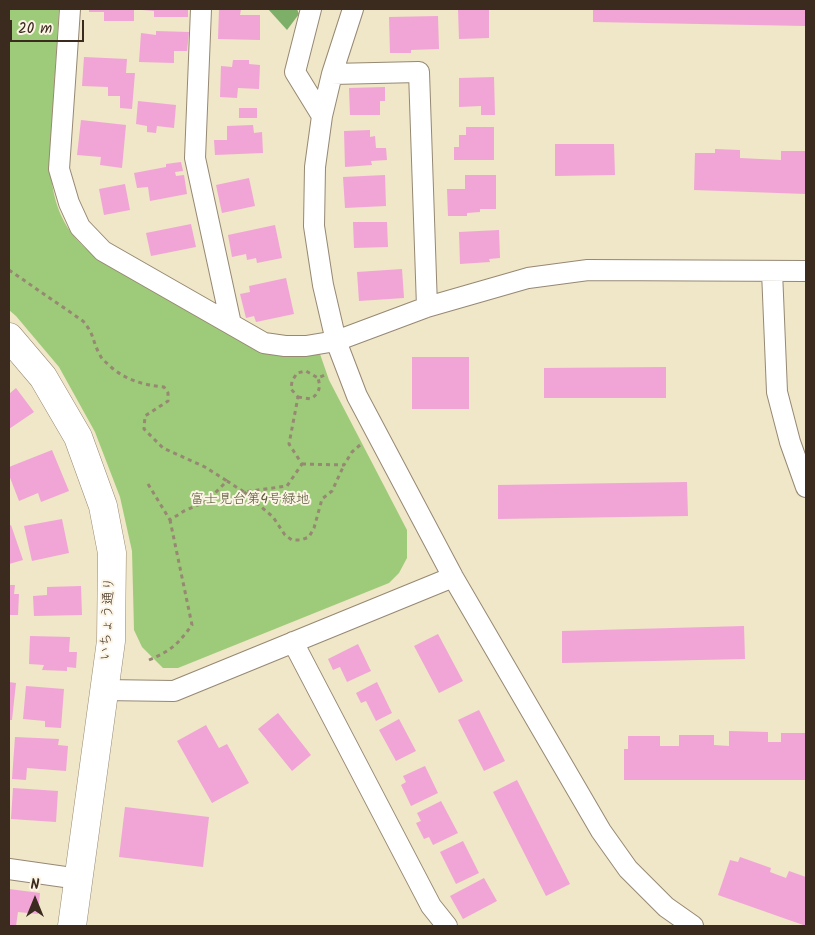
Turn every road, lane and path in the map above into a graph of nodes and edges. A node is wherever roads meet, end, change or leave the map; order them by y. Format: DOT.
graph roads {
  1 [pos="70,9"];
  2 [pos="201,9"];
  3 [pos="311,9"];
  4 [pos="353,9"];
  5 [pos="332,74"];
  6 [pos="322,116"];
  7 [pos="9,270"];
  8 [pos="772,271"];
  9 [pos="806,271"];
  10 [pos="427,307"];
  11 [pos="231,324"];
  12 [pos="9,337"];
  13 [pos="336,341"];
  14 [pos="330,373"];
  15 [pos="318,378"];
  16 [pos="298,397"];
  17 [pos="364,441"];
  18 [pos="302,464"];
  19 [pos="344,465"];
  20 [pos="227,481"];
  21 [pos="148,484"];
  22 [pos="806,487"];
  23 [pos="244,492"];
  24 [pos="170,520"];
  25 [pos="453,577"];
  26 [pos="293,642"];
  27 [pos="149,660"];
  28 [pos="103,690"];
  29 [pos="9,869"];
  30 [pos="79,879"];
  31 [pos="72,926"];
  32 [pos="447,926"];
  33 [pos="693,926"];
  1 -- 11 [label="street"];
  2 -- 11 [label="street"];
  3 -- 6 [label="street"];
  4 -- 5 [label="street"];
  5 -- 6 [label="street"];
  5 -- 10 [label="street"];
  6 -- 13 [label="street"];
  7 -- 20 [label="path"];
  8 -- 9 [label="street"];
  8 -- 10 [label="street"];
  8 -- 22 [label="street"];
  10 -- 13 [label="street"];
  11 -- 13 [label="street"];
  12 -- 28 [label="street, いちょう通り"];
  13 -- 25 [label="street"];
  14 -- 15 [label="path"];
  15 -- 16 [label="path"];
  15 -- 16 [label="path"];
  16 -- 18 [label="path"];
  17 -- 19 [label="path"];
  18 -- 19 [label="path"];
  18 -- 23 [label="path"];
  19 -- 23 [label="path"];
  20 -- 23 [label="path"];
  20 -- 24 [label="path"];
  21 -- 24 [label="path"];
  24 -- 27 [label="path"];
  25 -- 26 [label="street"];
  25 -- 33 [label="street"];
  26 -- 28 [label="street"];
  26 -- 32 [label="street"];
  28 -- 30 [label="street, いちょう通り"];
  29 -- 30 [label="street"];
  30 -- 31 [label="street, いちょう通り"];
}
